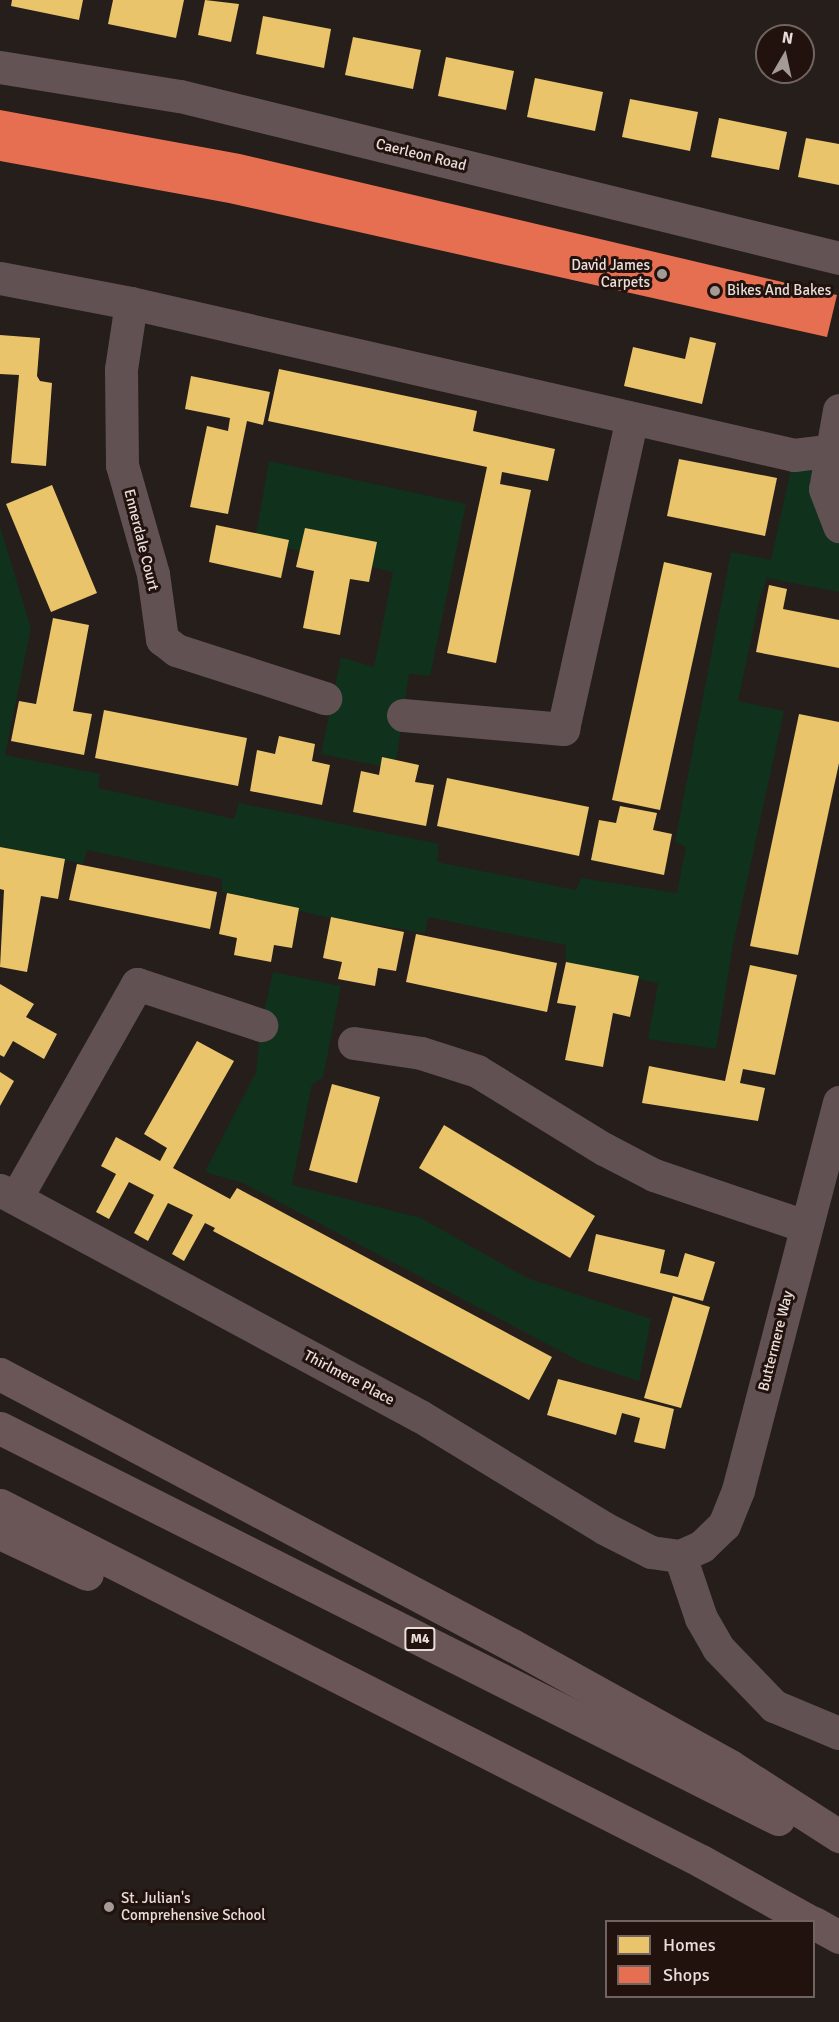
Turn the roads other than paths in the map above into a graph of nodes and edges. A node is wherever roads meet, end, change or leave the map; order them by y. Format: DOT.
graph roads {
  1 [pos="0,67"];
  2 [pos="839,258"];
  3 [pos="0,278"];
  4 [pos="131,303"];
  5 [pos="839,410"];
  6 [pos="632,419"];
  7 [pos="829,451"];
  8 [pos="839,526"];
  9 [pos="325,698"];
  10 [pos="403,715"];
  11 [pos="261,1025"];
  12 [pos="354,1043"];
  13 [pos="839,1102"];
  14 [pos="8,1194"];
  15 [pos="805,1226"];
  16 [pos="0,1374"];
  17 [pos="0,1428"];
  18 [pos="0,1505"];
  19 [pos="0,1533"];
  20 [pos="680,1556"];
  21 [pos="402,1711"];
  22 [pos="839,1733"];
  23 [pos="839,1836"];
  24 [pos="839,1850"];
  25 [pos="808,1920"];
  26 [pos="815,1924"];
  27 [pos="839,1937"];
  1 -- 2 [label="main road, Caerleon Road"];
  3 -- 4 [label="street"];
  4 -- 6 [label="street"];
  4 -- 9 [label="street, Ennerdale Court"];
  5 -- 7 [label="street"];
  6 -- 7 [label="street"];
  6 -- 10 [label="street"];
  7 -- 8 [label="street"];
  11 -- 14 [label="street, Thirlmere Place"];
  12 -- 15 [label="street"];
  13 -- 15 [label="street, Buttermere Way"];
  14 -- 20 [label="street, Thirlmere Place"];
  15 -- 20 [label="street, Buttermere Way"];
  16 -- 23 [label="highway"];
  17 -- 24 [label="highway, M4"];
  18 -- 21 [label="highway"];
  19 -- 21 [label="highway"];
  20 -- 22 [label="street"];
  21 -- 25 [label="highway"];
  26 -- 27 [label="highway"];
}
